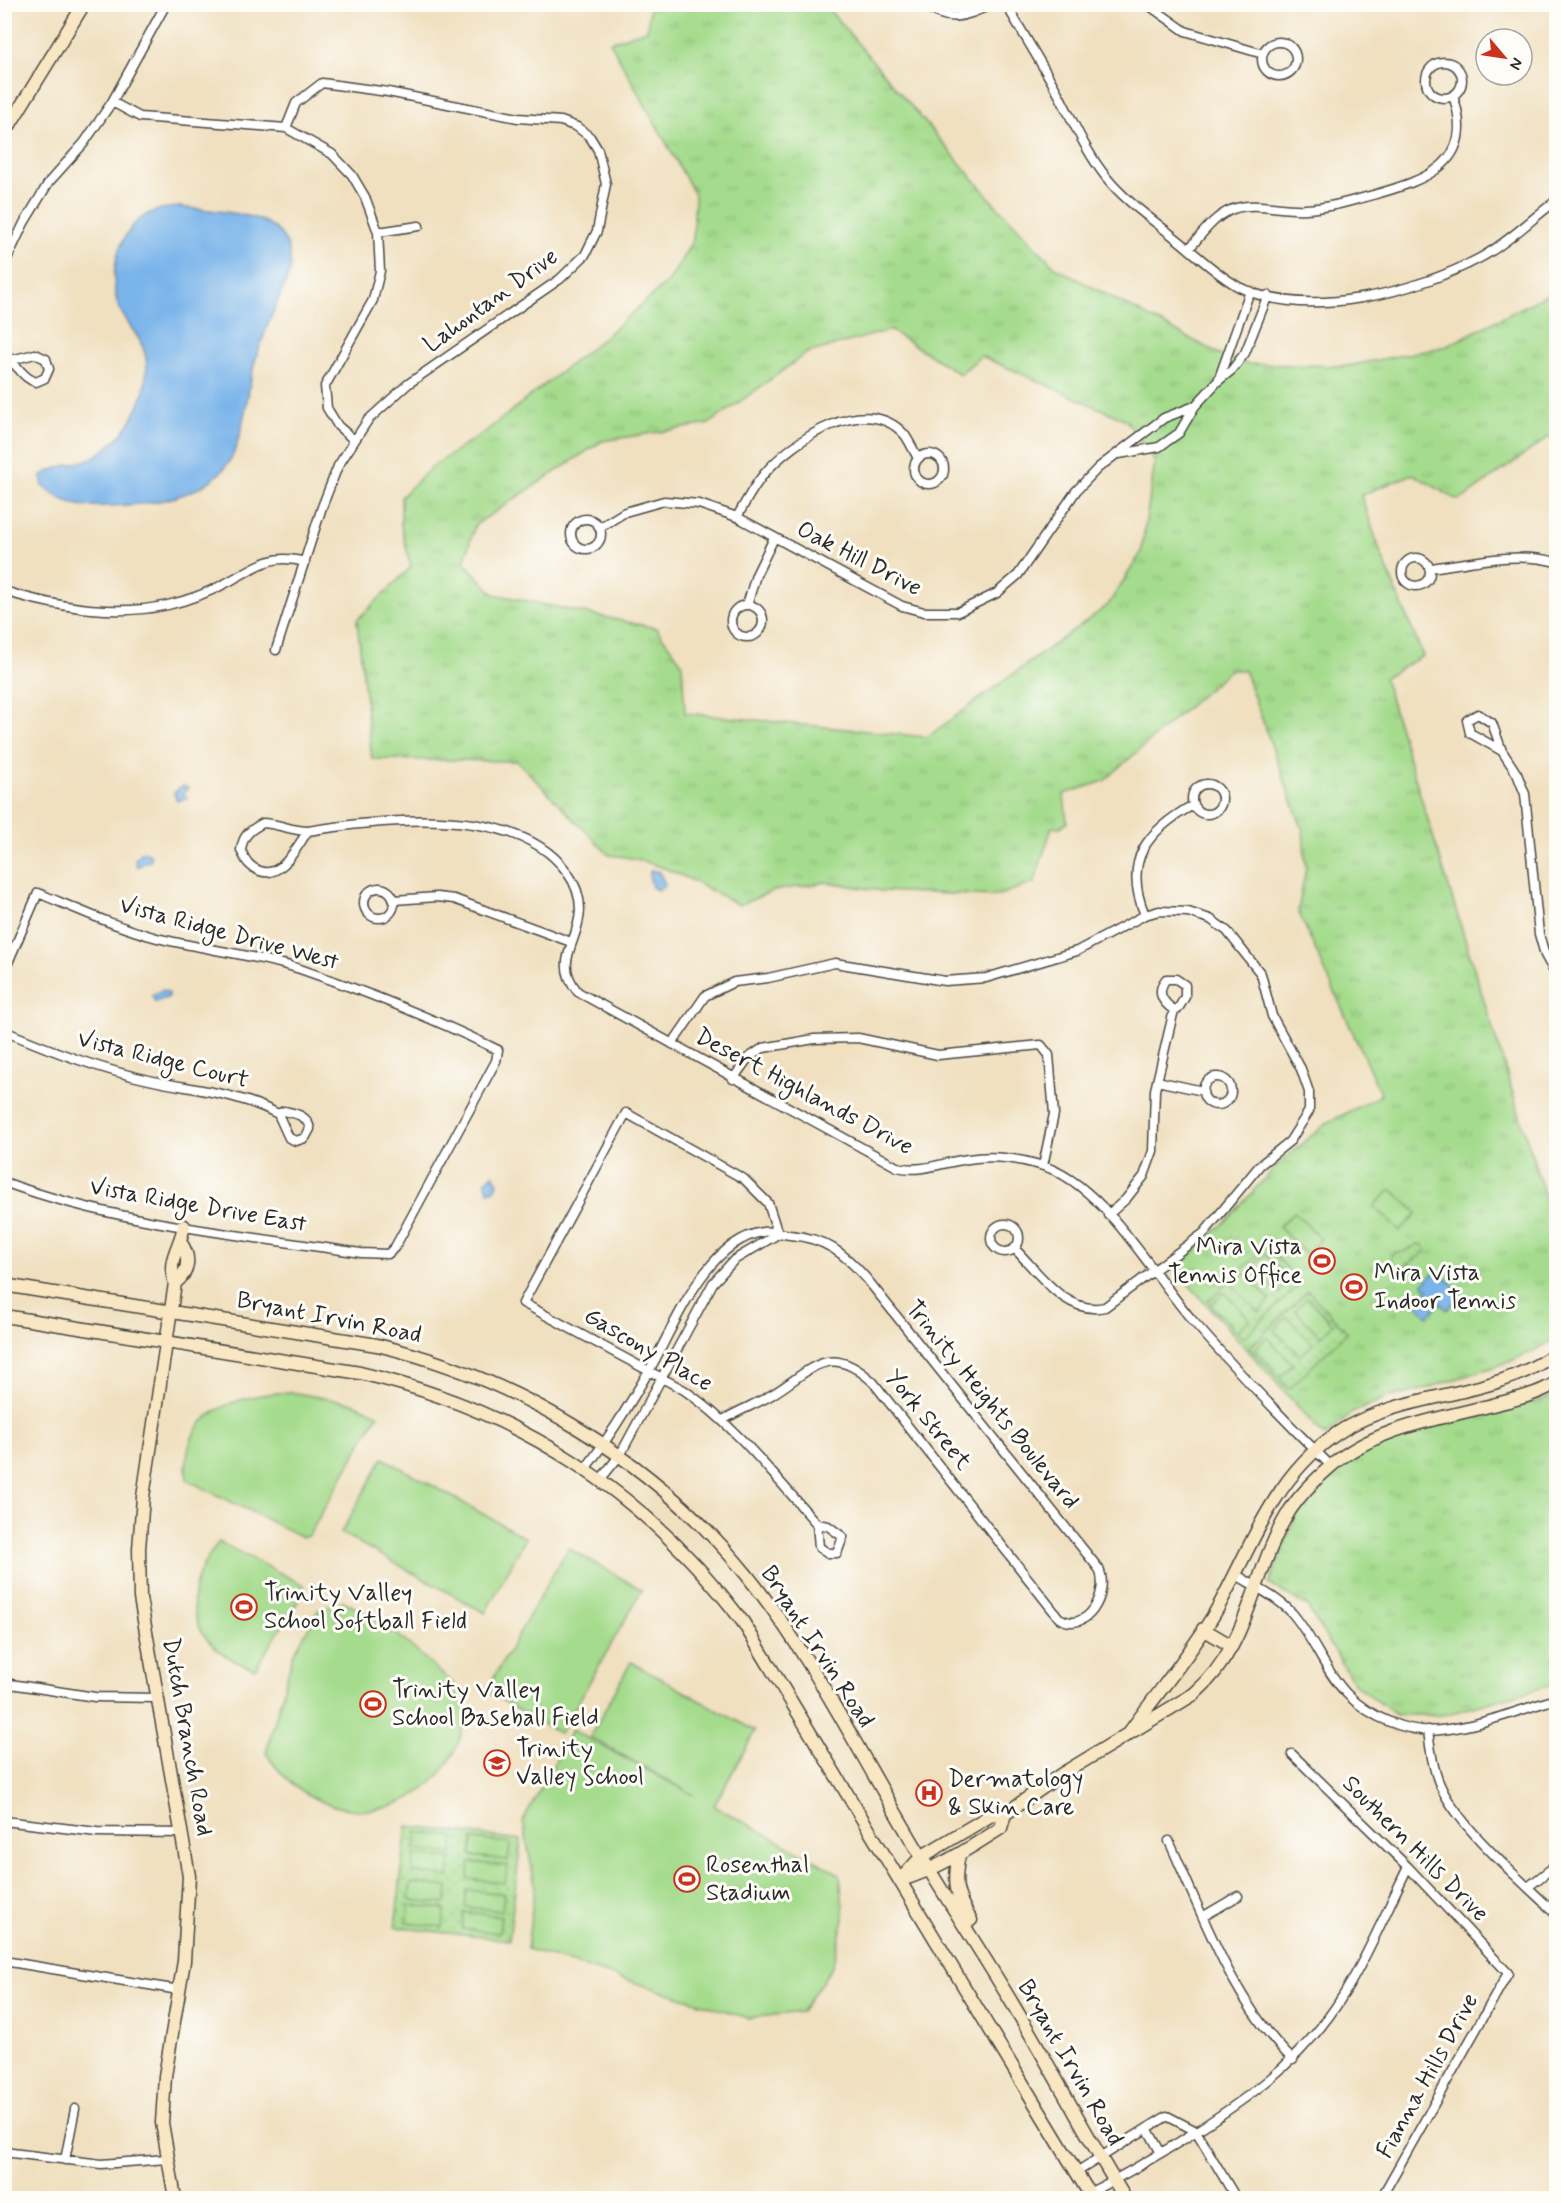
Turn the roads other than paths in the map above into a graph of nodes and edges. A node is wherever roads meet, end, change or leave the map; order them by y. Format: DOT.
graph roads {
  1 [pos="84,4"];
  2 [pos="166,4"];
  3 [pos="923,4"];
  4 [pos="993,4"];
  5 [pos="1006,4"];
  6 [pos="1147,4"];
  7 [pos="1263,54"];
  8 [pos="1453,96"];
  9 [pos="112,102"];
  10 [pos="286,128"];
  11 [pos="4,134"];
  12 [pos="1557,201"];
  13 [pos="419,226"];
  14 [pos="378,232"];
  15 [pos="1189,249"];
  16 [pos="4,265"];
  17 [pos="1250,291"];
  18 [pos="1268,295"];
  19 [pos="1217,382"];
  20 [pos="1195,406"];
  21 [pos="354,440"];
  22 [pos="1119,454"];
  23 [pos="918,458"];
  24 [pos="737,518"];
  25 [pos="599,528"];
  26 [pos="774,538"];
  27 [pos="305,562"];
  28 [pos="1557,562"];
  29 [pos="1430,568"];
  30 [pos="4,591"];
  31 [pos="747,605"];
  32 [pos="276,650"];
  33 [pos="1502,751"];
  34 [pos="1193,805"];
  35 [pos="308,831"];
  36 [pos="394,900"];
  37 [pos="1145,915"];
  38 [pos="571,942"];
  39 [pos="4,972"];
  40 [pos="1557,975"];
  41 [pos="1174,1010"];
  42 [pos="4,1031"];
  43 [pos="672,1044"];
  44 [pos="733,1079"];
  45 [pos="1156,1081"];
  46 [pos="1203,1090"];
  47 [pos="278,1114"];
  48 [pos="1043,1166"];
  49 [pos="4,1182"];
  50 [pos="1108,1215"];
  51 [pos="184,1226"];
  52 [pos="778,1234"];
  53 [pos="1015,1249"];
  54 [pos="388,1254"];
  55 [pos="1155,1269"];
  56 [pos="4,1285"];
  57 [pos="170,1310"];
  58 [pos="4,1316"];
  59 [pos="167,1341"];
  60 [pos="1557,1353"];
  61 [pos="649,1371"];
  62 [pos="661,1377"];
  63 [pos="1557,1383"];
  64 [pos="723,1420"];
  65 [pos="604,1445"];
  66 [pos="1315,1450"];
  67 [pos="620,1455"];
  68 [pos="1331,1466"];
  69 [pos="585,1469"];
  70 [pos="600,1480"];
  71 [pos="817,1524"];
  72 [pos="1235,1574"];
  73 [pos="1257,1588"];
  74 [pos="1059,1618"];
  75 [pos="1203,1629"];
  76 [pos="1232,1646"];
  77 [pos="4,1683"];
  78 [pos="157,1698"];
  79 [pos="1557,1699"];
  80 [pos="1428,1731"];
  81 [pos="1127,1736"];
  82 [pos="1292,1754"];
  83 [pos="1005,1814"];
  84 [pos="4,1821"];
  85 [pos="182,1833"];
  86 [pos="1169,1841"];
  87 [pos="959,1856"];
  88 [pos="921,1857"];
  89 [pos="1557,1865"];
  90 [pos="1408,1867"];
  91 [pos="930,1871"];
  92 [pos="900,1880"];
  93 [pos="1528,1887"];
  94 [pos="1238,1896"];
  95 [pos="1556,1912"];
  96 [pos="1203,1916"];
  97 [pos="4,1960"];
  98 [pos="991,1967"];
  99 [pos="1508,1972"];
  100 [pos="179,1990"];
  101 [pos="1293,2060"];
  102 [pos="75,2109"];
  103 [pos="1147,2128"];
  104 [pos="1196,2131"];
  105 [pos="4,2152"];
  106 [pos="1161,2153"];
  107 [pos="1101,2157"];
  108 [pos="167,2159"];
  109 [pos="65,2160"];
  110 [pos="1075,2173"];
  111 [pos="1114,2181"];
  112 [pos="1090,2196"];
  113 [pos="175,2199"];
  114 [pos="1125,2199"];
  115 [pos="1236,2199"];
  116 [pos="1381,2199"];
  1 -- 11 [label="main road"];
  2 -- 9 [label="street"];
  3 -- 4 [label="street"];
  5 -- 15 [label="street"];
  6 -- 7 [label="street"];
  7 -- 7 [label="street"];
  8 -- 8 [label="street"];
  8 -- 15 [label="street"];
  9 -- 10 [label="street"];
  9 -- 16 [label="street"];
  10 -- 14 [label="street"];
  10 -- 21 [label="street, Lahontan Drive"];
  12 -- 18 [label="street"];
  13 -- 14 [label="street"];
  14 -- 21 [label="street"];
  15 -- 17 [label="street"];
  17 -- 18 [label="street"];
  17 -- 19 [label="street, Oak Hill Drive"];
  18 -- 19 [label="street, Oak Hill Drive"];
  19 -- 20 [label="street, Oak Hill Drive"];
  20 -- 22 [label="street, Oak Hill Drive"];
  20 -- 22 [label="street, Oak Hill Drive"];
  21 -- 27 [label="street, Lahontan Drive"];
  22 -- 26 [label="street, Oak Hill Drive"];
  23 -- 24 [label="street"];
  24 -- 25 [label="street, Oak Hill Drive"];
  24 -- 26 [label="street, Oak Hill Drive"];
  26 -- 31 [label="street"];
  27 -- 30 [label="street"];
  27 -- 32 [label="street, Lahontan Drive"];
  28 -- 29 [label="street"];
  33 -- 33 [label="street"];
  33 -- 40 [label="street"];
  34 -- 37 [label="street"];
  35 -- 35 [label="street, Desert Highlands Drive"];
  35 -- 38 [label="street, Desert Highlands Drive"];
  36 -- 38 [label="street"];
  37 -- 43 [label="street"];
  37 -- 55 [label="street"];
  38 -- 43 [label="street, Desert Highlands Drive"];
  39 -- 54 [label="street, Vista Ridge Drive West"];
  41 -- 45 [label="street"];
  42 -- 47 [label="street, Vista Ridge Court"];
  43 -- 44 [label="street, Desert Highlands Drive"];
  44 -- 48 [label="street, Desert Highlands Drive"];
  44 -- 48 [label="street"];
  45 -- 46 [label="street"];
  45 -- 50 [label="street"];
  48 -- 50 [label="street, Desert Highlands Drive"];
  49 -- 51 [label="street, Vista Ridge Drive East"];
  50 -- 55 [label="street, Desert Highlands Drive"];
  51 -- 54 [label="street, Vista Ridge Drive East"];
  51 -- 57 [label="main road, Dutch Branch Road"];
  52 -- 61 [label="street, Trinity Heights Boulevard"];
  52 -- 61 [label="street, Gascony Place"];
  52 -- 62 [label="street"];
  52 -- 74 [label="street, Trinity Heights Boulevard"];
  53 -- 55 [label="street"];
  55 -- 66 [label="street, Desert Highlands Drive"];
  56 -- 57 [label="main road, Bryant Irvin Road"];
  57 -- 59 [label="main road, Dutch Branch Road"];
  57 -- 65 [label="main road, Bryant Irvin Road"];
  58 -- 59 [label="main road, Bryant Irvin Road"];
  59 -- 69 [label="main road, Bryant Irvin Road"];
  59 -- 78 [label="main road, Dutch Branch Road"];
  60 -- 66 [label="main road"];
  61 -- 62 [label="street, Gascony Place"];
  61 -- 65 [label="street, Trinity Heights Boulevard"];
  62 -- 64 [label="street, Gascony Place"];
  62 -- 67 [label="street"];
  63 -- 68 [label="main road"];
  64 -- 71 [label="street, Gascony Place"];
  64 -- 74 [label="street, York Street"];
  65 -- 67 [label="main road, Bryant Irvin Road"];
  65 -- 69 [label="street, Trinity Heights Boulevard"];
  66 -- 68 [label="street, Desert Highlands Drive"];
  66 -- 72 [label="main road"];
  67 -- 70 [label="street"];
  67 -- 88 [label="main road, Bryant Irvin Road"];
  68 -- 73 [label="main road"];
  69 -- 70 [label="main road, Bryant Irvin Road"];
  70 -- 92 [label="main road, Bryant Irvin Road"];
  72 -- 73 [label="street"];
  72 -- 75 [label="main road"];
  73 -- 76 [label="main road"];
  73 -- 80 [label="street"];
  75 -- 76 [label="main road"];
  75 -- 81 [label="main road"];
  76 -- 81 [label="main road"];
  77 -- 78 [label="street"];
  78 -- 85 [label="main road, Dutch Branch Road"];
  79 -- 80 [label="street"];
  80 -- 93 [label="street"];
  81 -- 83 [label="main road"];
  82 -- 90 [label="street, Southern Hills Drive"];
  83 -- 87 [label="main road"];
  83 -- 88 [label="main road"];
  84 -- 85 [label="street"];
  85 -- 100 [label="main road, Dutch Branch Road"];
  86 -- 96 [label="street"];
  87 -- 91 [label="main road"];
  87 -- 98 [label="main road"];
  88 -- 91 [label="main road, Bryant Irvin Road"];
  88 -- 92 [label="main road"];
  89 -- 93 [label="street"];
  90 -- 99 [label="street, Southern Hills Drive"];
  90 -- 101 [label="street"];
  91 -- 92 [label="main road"];
  91 -- 98 [label="main road, Bryant Irvin Road"];
  92 -- 110 [label="main road, Bryant Irvin Road"];
  93 -- 95 [label="street"];
  94 -- 96 [label="street"];
  96 -- 101 [label="street"];
  97 -- 100 [label="street"];
  98 -- 107 [label="main road, Bryant Irvin Road"];
  99 -- 116 [label="street, Fianna Hills Drive"];
  100 -- 108 [label="main road, Dutch Branch Road"];
  101 -- 104 [label="street"];
  102 -- 109 [label="street"];
  103 -- 104 [label="street"];
  103 -- 106 [label="street"];
  103 -- 107 [label="street"];
  104 -- 106 [label="street"];
  104 -- 115 [label="street"];
  105 -- 109 [label="street"];
  106 -- 111 [label="street"];
  107 -- 110 [label="street"];
  107 -- 111 [label="main road, Bryant Irvin Road"];
  108 -- 109 [label="street"];
  108 -- 113 [label="main road, Dutch Branch Road"];
  110 -- 112 [label="main road, Bryant Irvin Road"];
  111 -- 112 [label="street"];
  111 -- 114 [label="main road, Bryant Irvin Road"];
}
